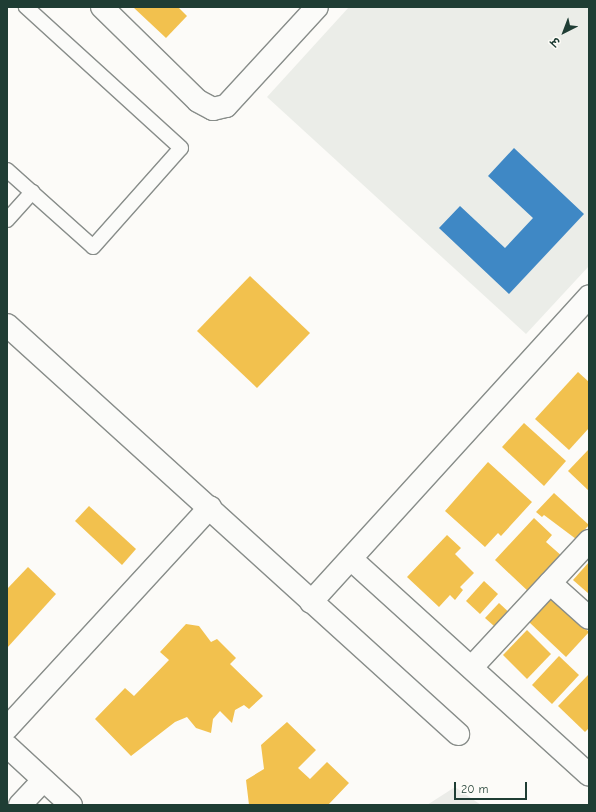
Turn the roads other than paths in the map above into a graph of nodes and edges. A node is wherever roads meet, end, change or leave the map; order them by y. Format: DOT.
graph roads {
  1 [pos="26,7"];
  2 [pos="102,7"];
  3 [pos="317,7"];
  4 [pos="7,170"];
  5 [pos="32,192"];
  6 [pos="7,220"];
  7 [pos="589,297"];
  8 [pos="7,325"];
  9 [pos="210,507"];
  10 [pos="589,541"];
  11 [pos="351,559"];
  12 [pos="550,583"];
  13 [pos="311,602"];
  14 [pos="589,618"];
  15 [pos="472,667"];
  16 [pos="7,728"];
  17 [pos="458,734"];
  18 [pos="7,746"];
  19 [pos="589,775"];
  20 [pos="43,780"];
  21 [pos="20,805"];
  22 [pos="71,805"];
  1 -- 5 [label="lane"];
  2 -- 3 [label="street"];
  4 -- 5 [label="lane"];
  5 -- 6 [label="lane"];
  7 -- 11 [label="street"];
  8 -- 9 [label="street"];
  9 -- 13 [label="street"];
  9 -- 16 [label="street"];
  10 -- 12 [label="street"];
  11 -- 13 [label="street"];
  11 -- 15 [label="street"];
  12 -- 14 [label="street"];
  12 -- 15 [label="street"];
  13 -- 17 [label="street"];
  15 -- 19 [label="street"];
  18 -- 20 [label="street"];
  20 -- 21 [label="street"];
  20 -- 22 [label="street"];
}
